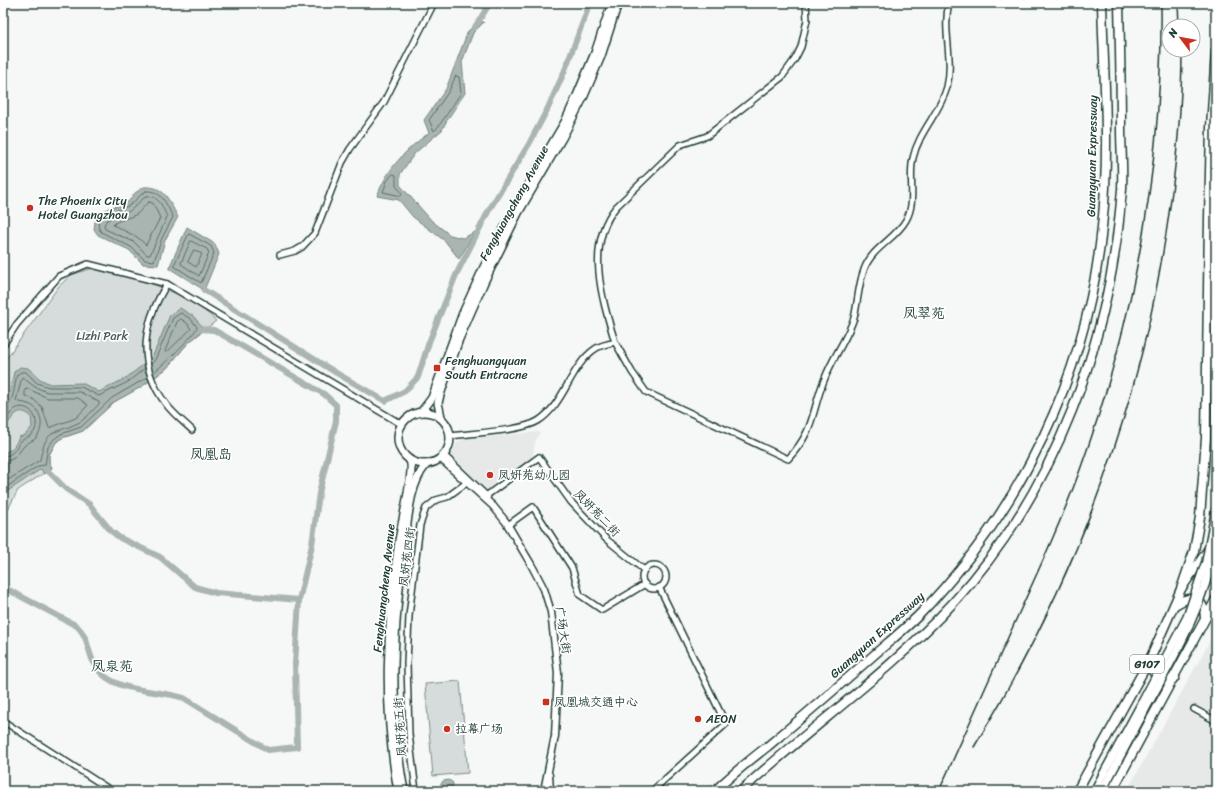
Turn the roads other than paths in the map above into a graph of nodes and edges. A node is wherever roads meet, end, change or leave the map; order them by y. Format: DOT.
graph roads {
  1 [pos="434,3"];
  2 [pos="612,3"];
  3 [pos="618,3"];
  4 [pos="806,3"];
  5 [pos="949,3"];
  6 [pos="1102,3"];
  7 [pos="1119,3"];
  8 [pos="1216,51"];
  9 [pos="280,255"];
  10 [pos="167,284"];
  11 [pos="615,342"];
  12 [pos="3,345"];
  13 [pos="422,411"];
  14 [pos="441,417"];
  15 [pos="401,424"];
  16 [pos="192,430"];
  17 [pos="451,436"];
  18 [pos="442,457"];
  19 [pos="410,461"];
  20 [pos="426,465"];
  21 [pos="468,482"];
  22 [pos="486,496"];
  23 [pos="493,506"];
  24 [pos="1216,508"];
  25 [pos="508,525"];
  26 [pos="1216,538"];
  27 [pos="1216,544"];
  28 [pos="644,570"];
  29 [pos="645,584"];
  30 [pos="659,587"];
  31 [pos="1181,589"];
  32 [pos="1216,599"];
  33 [pos="1174,606"];
  34 [pos="1205,618"];
  35 [pos="1151,657"];
  36 [pos="407,661"];
  37 [pos="1175,677"];
  38 [pos="1143,707"];
  39 [pos="1194,709"];
  40 [pos="3,721"];
  41 [pos="1216,721"];
  42 [pos="548,771"];
  43 [pos="716,790"];
  44 [pos="112,791"];
  45 [pos="398,791"];
  46 [pos="404,791"];
  47 [pos="416,791"];
  48 [pos="544,791"];
  49 [pos="550,791"];
  50 [pos="652,791"];
  51 [pos="741,791"];
  52 [pos="1077,791"];
  53 [pos="1094,791"];
  54 [pos="1102,791"];
  55 [pos="1112,791"];
  1 -- 9 [label="street"];
  2 -- 13 [label="main road, Fenghuangcheng Avenue"];
  3 -- 14 [label="main road, Fenghuangcheng Avenue"];
  4 -- 11 [label="street"];
  5 -- 11 [label="street"];
  6 -- 43 [label="highway, Guangyuan Expressway"];
  7 -- 51 [label="highway"];
  8 -- 31 [label="highway"];
  10 -- 12 [label="street"];
  10 -- 15 [label="street"];
  10 -- 16 [label="street"];
  11 -- 17 [label="street"];
  13 -- 14 [label="main road"];
  13 -- 15 [label="main road"];
  14 -- 17 [label="main road"];
  15 -- 19 [label="main road"];
  17 -- 18 [label="main road"];
  18 -- 20 [label="main road"];
  18 -- 21 [label="street, 广场大街"];
  19 -- 20 [label="main road"];
  19 -- 45 [label="main road, Fenghuangcheng Avenue"];
  20 -- 46 [label="main road, Fenghuangcheng Avenue"];
  21 -- 22 [label="street, 广场大街"];
  21 -- 23 [label="street, 广场大街"];
  21 -- 36 [label="street, 凤妍苑四街"];
  22 -- 23 [label="street, 广场大街"];
  22 -- 28 [label="street, 凤妍苑二街"];
  23 -- 25 [label="street, 广场大街"];
  24 -- 38 [label="main road, bridge"];
  25 -- 29 [label="street"];
  25 -- 42 [label="street, 广场大街"];
  26 -- 31 [label="highway, G107"];
  27 -- 38 [label="main road, bridge"];
  28 -- 29 [label="street"];
  28 -- 30 [label="street"];
  29 -- 30 [label="street"];
  30 -- 50 [label="street"];
  31 -- 33 [label="highway, G107"];
  32 -- 34 [label="highway, G107"];
  33 -- 34 [label="highway"];
  33 -- 35 [label="highway, G107"];
  34 -- 37 [label="highway, G107"];
  35 -- 37 [label="highway"];
  35 -- 52 [label="highway, G107"];
  36 -- 47 [label="street, 凤妍苑五街"];
  37 -- 55 [label="highway, G107"];
  38 -- 53 [label="main road"];
  38 -- 54 [label="main road"];
  39 -- 41 [label="street"];
  40 -- 44 [label="street"];
  42 -- 48 [label="street, 广场大街"];
  42 -- 49 [label="street, 广场大街"];
}
